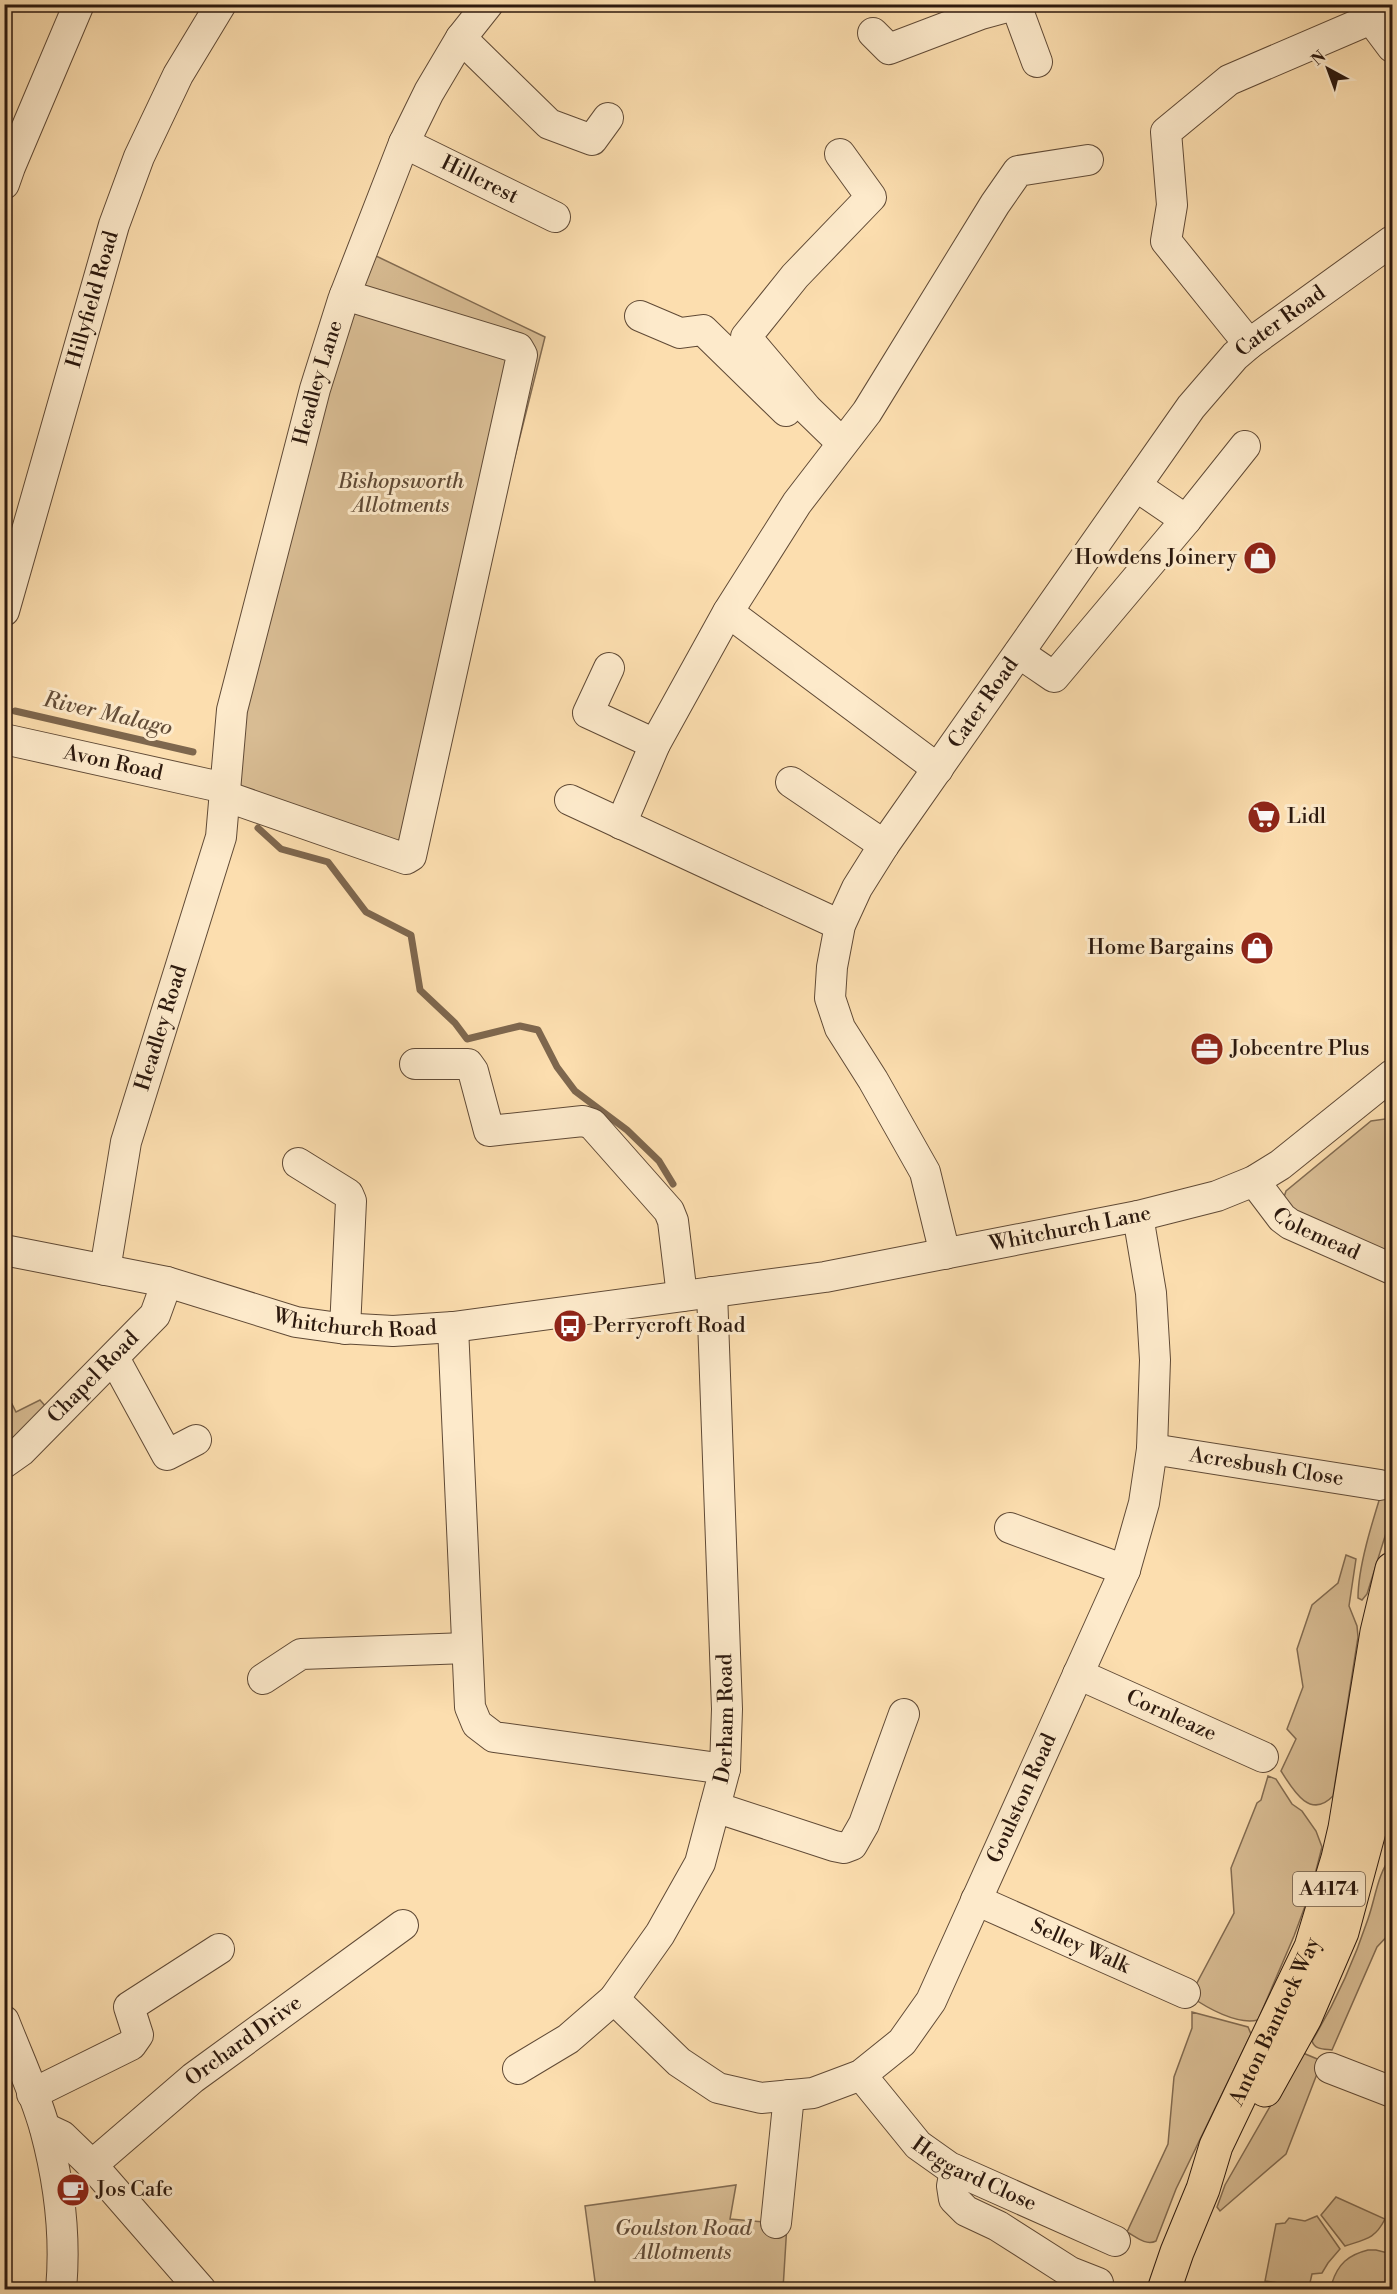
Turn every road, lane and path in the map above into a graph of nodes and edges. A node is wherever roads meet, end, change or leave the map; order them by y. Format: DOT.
graph roads {
  1 [pos="79,4"];
  2 [pos="221,4"];
  3 [pos="488,4"];
  4 [pos="1017,5"];
  5 [pos="873,33"];
  6 [pos="461,38"];
  7 [pos="1392,46"];
  8 [pos="1037,62"];
  9 [pos="608,118"];
  10 [pos="404,143"];
  11 [pos="840,154"];
  12 [pos="1089,160"];
  13 [pos="4,184"];
  14 [pos="555,217"];
  15 [pos="1392,241"];
  16 [pos="345,295"];
  17 [pos="640,316"];
  18 [pos="1250,344"];
  19 [pos="807,410"];
  20 [pos="842,443"];
  21 [pos="1245,446"];
  22 [pos="1136,486"];
  23 [pos="1186,520"];
  24 [pos="4,611"];
  25 [pos="728,612"];
  26 [pos="1019,653"];
  27 [pos="609,668"];
  28 [pos="4,739"];
  29 [pos="655,744"];
  30 [pos="938,769"];
  31 [pos="791,782"];
  32 [pos="225,792"];
  33 [pos="570,800"];
  34 [pos="621,824"];
  35 [pos="884,845"];
  36 [pos="840,924"];
  37 [pos="415,1064"];
  38 [pos="1392,1076"];
  39 [pos="298,1163"];
  40 [pos="1254,1181"];
  41 [pos="1138,1216"];
  42 [pos="4,1250"];
  43 [pos="945,1254"];
  44 [pos="1392,1269"];
  45 [pos="105,1270"];
  46 [pos="167,1282"];
  47 [pos="712,1292"];
  48 [pos="682,1296"];
  49 [pos="453,1327"];
  50 [pos="345,1329"];
  51 [pos="114,1358"];
  52 [pos="196,1440"];
  53 [pos="1152,1449"];
  54 [pos="4,1463"];
  55 [pos="1380,1485"];
  56 [pos="1010,1528"];
  57 [pos="1392,1569"];
  58 [pos="1125,1570"];
  59 [pos="467,1648"];
  60 [pos="1078,1674"];
  61 [pos="263,1679"];
  62 [pos="1392,1696"];
  63 [pos="904,1714"];
  64 [pos="1263,1758"];
  65 [pos="725,1769"];
  66 [pos="715,1807"];
  67 [pos="976,1900"];
  68 [pos="403,1925"];
  69 [pos="219,1949"];
  70 [pos="1185,1993"];
  71 [pos="614,1999"];
  72 [pos="4,2021"];
  73 [pos="518,2069"];
  74 [pos="861,2075"];
  75 [pos="1343,2082"];
  76 [pos="1392,2092"];
  77 [pos="32,2094"];
  78 [pos="789,2095"];
  79 [pos="45,2128"];
  80 [pos="92,2165"];
  81 [pos="955,2170"];
  82 [pos="1203,2189"];
  83 [pos="776,2223"];
  84 [pos="1115,2241"];
  85 [pos="1098,2283"];
  86 [pos="61,2289"];
  87 [pos="201,2289"];
  88 [pos="1164,2289"];
  1 -- 13 [label="street"];
  2 -- 24 [label="street, Hillyfield Road"];
  3 -- 6 [label="street, Headley Lane"];
  4 -- 5 [label="street"];
  4 -- 8 [label="street"];
  6 -- 9 [label="street"];
  6 -- 10 [label="street, Headley Lane"];
  7 -- 18 [label="street"];
  10 -- 14 [label="street, Hillcrest"];
  10 -- 16 [label="street, Headley Lane"];
  11 -- 19 [label="street"];
  12 -- 20 [label="street"];
  15 -- 18 [label="street, Cater Road"];
  16 -- 32 [label="street, Headley Lane"];
  16 -- 32 [label="street, Avon Road"];
  17 -- 19 [label="street"];
  18 -- 22 [label="street, Cater Road"];
  19 -- 20 [label="street"];
  20 -- 25 [label="street"];
  21 -- 23 [label="street"];
  22 -- 23 [label="street"];
  22 -- 26 [label="street, Cater Road"];
  23 -- 26 [label="street"];
  25 -- 29 [label="street"];
  25 -- 30 [label="street"];
  26 -- 30 [label="street, Cater Road"];
  27 -- 29 [label="street"];
  28 -- 32 [label="street, Avon Road"];
  29 -- 34 [label="street"];
  30 -- 35 [label="street, Cater Road"];
  31 -- 35 [label="street"];
  32 -- 45 [label="street, Headley Road"];
  33 -- 34 [label="street"];
  34 -- 36 [label="street"];
  35 -- 36 [label="street, Cater Road"];
  36 -- 43 [label="street, Cater Road"];
  37 -- 48 [label="street"];
  38 -- 40 [label="street, Whitchurch Lane"];
  39 -- 50 [label="street"];
  40 -- 41 [label="street, Whitchurch Lane"];
  40 -- 44 [label="street, Colemead"];
  41 -- 43 [label="street, Whitchurch Lane"];
  41 -- 53 [label="street, Goulston Road"];
  42 -- 45 [label="street, Whitchurch Road"];
  43 -- 47 [label="street, Whitchurch Lane"];
  45 -- 46 [label="street, Whitchurch Road"];
  46 -- 50 [label="street, Whitchurch Road"];
  46 -- 51 [label="street, Chapel Road"];
  47 -- 48 [label="street, Whitchurch Road"];
  47 -- 65 [label="street, Derham Road"];
  48 -- 49 [label="street, Whitchurch Road"];
  49 -- 50 [label="street, Whitchurch Road"];
  49 -- 59 [label="street"];
  51 -- 52 [label="street"];
  51 -- 54 [label="street, Chapel Road"];
  53 -- 55 [label="street, Acresbush Close"];
  53 -- 58 [label="street, Goulston Road"];
  56 -- 58 [label="street"];
  57 -- 82 [label="highway, Anton Bantock Way / A4174"];
  58 -- 60 [label="street, Goulston Road"];
  59 -- 61 [label="street"];
  59 -- 65 [label="street"];
  60 -- 64 [label="street, Cornleaze"];
  60 -- 67 [label="street, Goulston Road"];
  62 -- 82 [label="highway, Anton Bantock Way / A4174"];
  63 -- 66 [label="street"];
  65 -- 66 [label="street, Derham Road"];
  66 -- 71 [label="street, Derham Road"];
  67 -- 70 [label="street, Selley Walk"];
  67 -- 74 [label="street, Goulston Road"];
  68 -- 80 [label="street, Orchard Drive"];
  69 -- 77 [label="street"];
  71 -- 73 [label="street, Derham Road"];
  71 -- 78 [label="street, Goulston Road"];
  72 -- 77 [label="street"];
  74 -- 78 [label="street, Goulston Road"];
  74 -- 81 [label="street, Heggard Close"];
  75 -- 76 [label="street"];
  77 -- 79 [label="street"];
  78 -- 83 [label="street"];
  79 -- 80 [label="street"];
  79 -- 86 [label="street"];
  80 -- 87 [label="street"];
  81 -- 84 [label="street, Heggard Close"];
  81 -- 85 [label="street"];
  82 -- 88 [label="highway, Anton Bantock Way / A4174"];
}
